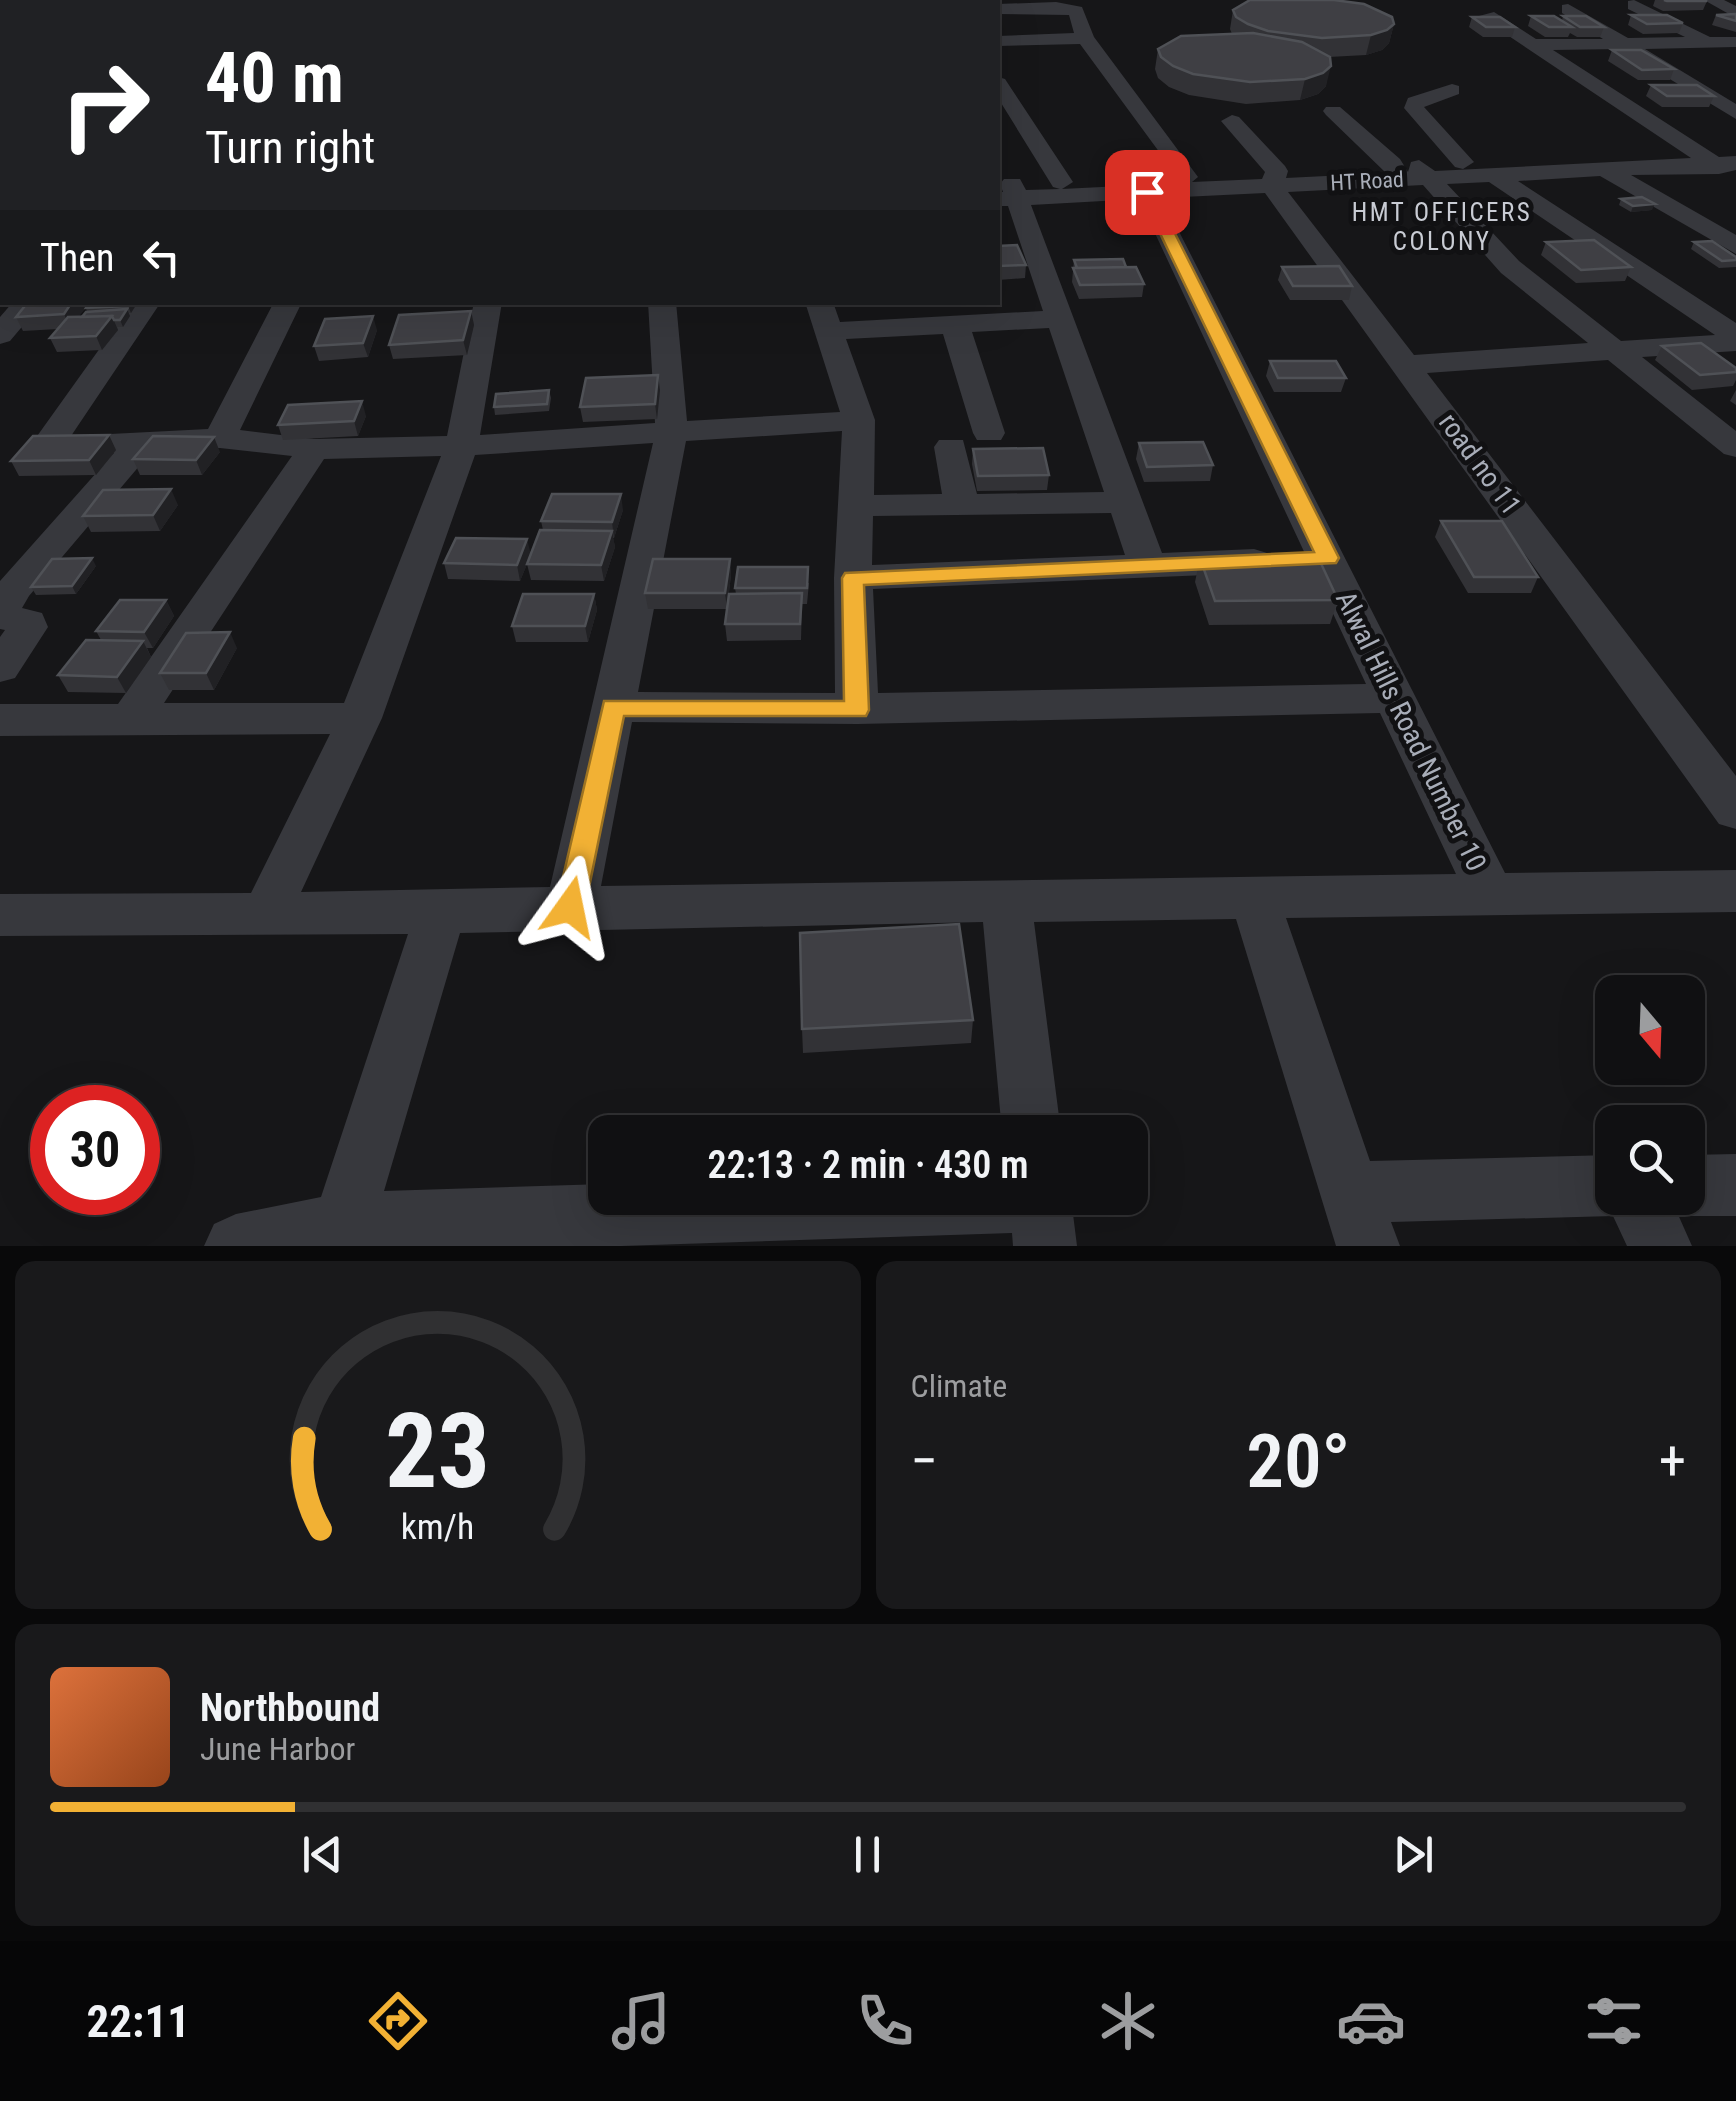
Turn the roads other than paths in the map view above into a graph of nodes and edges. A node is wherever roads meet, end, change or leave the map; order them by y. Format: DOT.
graph roads {
  1 [pos="1712,0"];
  2 [pos="1038,4"];
  3 [pos="1634,4"];
  4 [pos="1568,8"];
  5 [pos="1000,9"];
  6 [pos="1736,13"];
  7 [pos="1488,16"];
  8 [pos="1085,38"];
  9 [pos="1000,40"];
  10 [pos="1708,42"];
  11 [pos="1736,42"];
  12 [pos="1625,43"];
  13 [pos="1532,45"];
  14 [pos="1736,59"];
  15 [pos="1000,86"];
  16 [pos="1452,90"];
  17 [pos="1333,111"];
  18 [pos="1736,113"];
  19 [pos="1232,121"];
  20 [pos="1736,149"];
  21 [pos="1714,160"];
  22 [pos="1464,162"];
  23 [pos="1604,169"];
  24 [pos="1410,171"];
  25 [pos="1494,174"];
  26 [pos="1186,176"];
  27 [pos="1736,176"];
  28 [pos="1274,178"];
  29 [pos="1060,182"];
  30 [pos="1006,192"];
  31 [pos="1147,192"];
  32 [pos="1736,246"];
  33 [pos="28,305"];
  34 [pos="146,305"];
  35 [pos="286,305"];
  36 [pos="487,305"];
  37 [pos="662,305"];
  38 [pos="824,317"];
  39 [pos="1060,319"];
  40 [pos="955,324"];
  41 [pos="0,336"];
  42 [pos="1736,339"];
  43 [pos="1615,350"];
  44 [pos="1407,366"];
  45 [pos="859,420"];
  46 [pos="672,431"];
  47 [pos="989,433"];
  48 [pos="220,438"];
  49 [pos="140,445"];
  50 [pos="462,446"];
  51 [pos="950,447"];
  52 [pos="1736,447"];
  53 [pos="314,448"];
  54 [pos="1126,502"];
  55 [pos="962,505"];
  56 [pos="856,506"];
  57 [pos="1328,558"];
  58 [pos="1148,566"];
  59 [pos="852,578"];
  60 [pos="0,614"];
  61 [pos="0,668"];
  62 [pos="1395,698"];
  63 [pos="613,708"];
  64 [pos="857,710"];
  65 [pos="360,718"];
  66 [pos="0,720"];
  67 [pos="130,720"];
  68 [pos="1736,812"];
  69 [pos="1736,891"];
  70 [pos="1490,894"];
  71 [pos="1254,898"];
  72 [pos="1006,901"];
  73 [pos="570,907"];
  74 [pos="267,911"];
  75 [pos="442,912"];
  76 [pos="0,915"];
  77 [pos="1030,1115"];
  78 [pos="1705,1185"];
  79 [pos="1736,1185"];
  80 [pos="1595,1188"];
  81 [pos="1042,1215"];
  82 [pos="1644,1215"];
  83 [pos="1359,1219"];
  84 [pos="342,1224"];
  85 [pos="236,1246"];
  86 [pos="1660,1246"];
  1 -- 6 [label="street"];
  2 -- 5 [label="street"];
  2 -- 8 [label="street"];
  3 -- 10 [label="street"];
  4 -- 12 [label="street"];
  7 -- 13 [label="street"];
  8 -- 9 [label="street"];
  8 -- 26 [label="street"];
  10 -- 11 [label="street"];
  10 -- 12 [label="street"];
  10 -- 14 [label="street"];
  12 -- 13 [label="street"];
  12 -- 18 [label="street"];
  13 -- 21 [label="street"];
  15 -- 29 [label="street"];
  16 -- 22 [label="street"];
  17 -- 24 [label="street"];
  19 -- 28 [label="street, road no 11"];
  20 -- 21 [label="street, HT Road"];
  21 -- 22 [label="street, HT Road"];
  21 -- 23 [label="street, HT Road"];
  21 -- 27 [label="street"];
  22 -- 24 [label="street, HT Road"];
  23 -- 25 [label="street, HT Road"];
  23 -- 32 [label="street"];
  24 -- 25 [label="street, HT Road"];
  24 -- 28 [label="street, HT Road"];
  24 -- 43 [label="street"];
  25 -- 42 [label="street"];
  26 -- 28 [label="street, HT Road"];
  26 -- 29 [label="street, HT Road"];
  28 -- 31 [label="street, HT Road"];
  28 -- 44 [label="street, road no 11"];
  29 -- 30 [label="street, HT Road"];
  30 -- 31 [label="street, HT Road"];
  30 -- 39 [label="street"];
  31 -- 57 [label="street, Alwal Hills Road Number 10"];
  33 -- 41 [label="street"];
  34 -- 49 [label="street"];
  35 -- 48 [label="street"];
  36 -- 50 [label="street"];
  37 -- 46 [label="street"];
  38 -- 40 [label="street"];
  38 -- 45 [label="street"];
  39 -- 40 [label="street"];
  39 -- 54 [label="street"];
  40 -- 47 [label="street"];
  42 -- 43 [label="street"];
  43 -- 44 [label="street"];
  43 -- 52 [label="street"];
  44 -- 68 [label="street, road no 11"];
  45 -- 46 [label="street"];
  45 -- 56 [label="street"];
  46 -- 50 [label="street"];
  46 -- 63 [label="street"];
  48 -- 49 [label="street"];
  48 -- 53 [label="street"];
  49 -- 60 [label="street"];
  50 -- 53 [label="street"];
  50 -- 65 [label="street"];
  51 -- 55 [label="street"];
  53 -- 67 [label="street"];
  54 -- 55 [label="street"];
  54 -- 58 [label="street"];
  55 -- 56 [label="street"];
  56 -- 59 [label="street"];
  57 -- 58 [label="street"];
  57 -- 62 [label="street, Alwal Hills Road Number 10"];
  58 -- 59 [label="street"];
  59 -- 64 [label="street"];
  60 -- 61 [label="street"];
  62 -- 64 [label="street"];
  62 -- 70 [label="street, Alwal Hills Road Number 10"];
  63 -- 64 [label="street"];
  63 -- 73 [label="street"];
  65 -- 67 [label="street"];
  65 -- 74 [label="street"];
  66 -- 67 [label="street"];
  69 -- 70 [label="street"];
  70 -- 71 [label="street"];
  71 -- 72 [label="street"];
  71 -- 83 [label="street"];
  72 -- 73 [label="street"];
  72 -- 77 [label="street"];
  73 -- 75 [label="street"];
  74 -- 75 [label="street"];
  74 -- 76 [label="street"];
  75 -- 84 [label="street"];
  78 -- 79 [label="street"];
  80 -- 83 [label="street"];
  81 -- 84 [label="street"];
  82 -- 86 [label="street"];
  84 -- 85 [label="street"];
}
